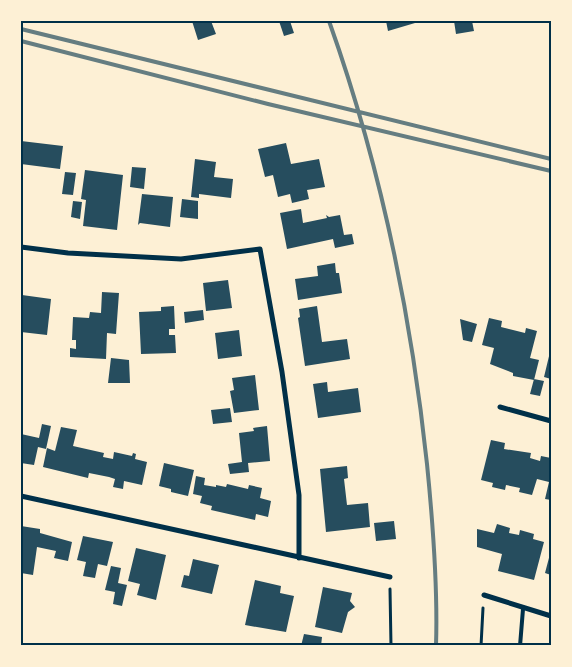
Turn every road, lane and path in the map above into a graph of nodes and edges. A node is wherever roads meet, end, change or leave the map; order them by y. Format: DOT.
graph roads {
  1 [pos="21,248"];
  2 [pos="500,407"];
  3 [pos="551,421"];
  4 [pos="21,496"];
  5 [pos="299,558"];
  6 [pos="390,577"];
  7 [pos="484,595"];
  8 [pos="523,608"];
  9 [pos="551,616"];
  10 [pos="391,646"];
  11 [pos="481,646"];
  12 [pos="520,646"];
  1 -- 5 [label="street"];
  2 -- 3 [label="street"];
  4 -- 5 [label="street"];
  5 -- 6 [label="street"];
  6 -- 10 [label="path"];
  7 -- 8 [label="street"];
  7 -- 11 [label="path"];
  8 -- 9 [label="street"];
  8 -- 12 [label="lane"];
}
